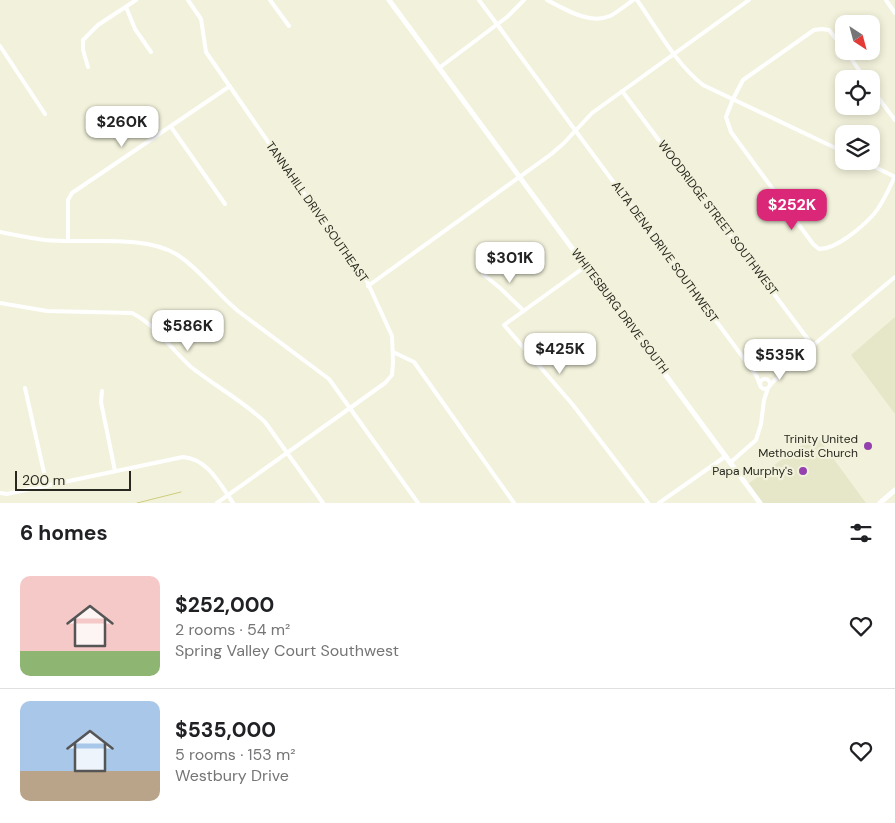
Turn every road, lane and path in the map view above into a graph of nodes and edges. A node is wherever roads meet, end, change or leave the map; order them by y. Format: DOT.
graph roads {
  1 [pos="136,0"];
  2 [pos="188,0"];
  3 [pos="270,0"];
  4 [pos="389,0"];
  5 [pos="478,0"];
  6 [pos="524,0"];
  7 [pos="546,0"];
  8 [pos="633,0"];
  9 [pos="637,0"];
  10 [pos="749,0"];
  11 [pos="886,0"];
  12 [pos="126,7"];
  13 [pos="895,13"];
  14 [pos="497,24"];
  15 [pos="289,26"];
  16 [pos="835,38"];
  17 [pos="0,46"];
  18 [pos="151,52"];
  19 [pos="674,53"];
  20 [pos="88,67"];
  21 [pos="440,68"];
  22 [pos="230,86"];
  23 [pos="622,91"];
  24 [pos="733,100"];
  25 [pos="880,100"];
  26 [pos="45,114"];
  27 [pos="895,120"];
  28 [pos="171,127"];
  29 [pos="575,130"];
  30 [pos="835,148"];
  31 [pos="880,169"];
  32 [pos="895,176"];
  33 [pos="520,177"];
  34 [pos="226,204"];
  35 [pos="0,232"];
  36 [pos="68,241"];
  37 [pos="586,266"];
  38 [pos="483,274"];
  39 [pos="895,277"];
  40 [pos="368,286"];
  41 [pos="0,303"];
  42 [pos="524,311"];
  43 [pos="812,346"];
  44 [pos="393,352"];
  45 [pos="756,374"];
  46 [pos="778,376"];
  47 [pos="766,379"];
  48 [pos="761,386"];
  49 [pos="769,386"];
  50 [pos="25,388"];
  51 [pos="102,391"];
  52 [pos="764,400"];
  53 [pos="350,409"];
  54 [pos="288,453"];
  55 [pos="726,456"];
  56 [pos="730,462"];
  57 [pos="115,471"];
  58 [pos="46,486"];
  59 [pos="895,490"];
  60 [pos="0,493"];
  61 [pos="228,495"];
  62 [pos="217,503"];
  63 [pos="233,503"];
  64 [pos="323,503"];
  65 [pos="418,503"];
  66 [pos="514,503"];
  67 [pos="648,503"];
  68 [pos="659,503"];
  69 [pos="760,503"];
  70 [pos="880,503"];
  1 -- 12 [label="street"];
  2 -- 22 [label="street, TANNAHILL DRIVE SOUTHEAST"];
  3 -- 15 [label="street"];
  4 -- 21 [label="main road, WHITESBURG DRIVE SOUTH"];
  5 -- 14 [label="street, ALTA DENA DRIVE SOUTHWEST"];
  6 -- 14 [label="street"];
  7 -- 8 [label="street"];
  9 -- 19 [label="street"];
  10 -- 19 [label="street"];
  11 -- 13 [label="street"];
  12 -- 18 [label="street"];
  12 -- 20 [label="street"];
  14 -- 21 [label="street"];
  14 -- 29 [label="street, ALTA DENA DRIVE SOUTHWEST"];
  16 -- 24 [label="street"];
  17 -- 26 [label="street"];
  19 -- 23 [label="street"];
  19 -- 24 [label="street"];
  21 -- 33 [label="main road, WHITESBURG DRIVE SOUTH"];
  22 -- 28 [label="street"];
  22 -- 40 [label="street, TANNAHILL DRIVE SOUTHEAST"];
  23 -- 29 [label="street"];
  23 -- 43 [label="street, WOODRIDGE STREET SOUTHWEST"];
  24 -- 30 [label="street"];
  24 -- 32 [label="street"];
  25 -- 27 [label="street"];
  28 -- 34 [label="street"];
  28 -- 36 [label="street"];
  29 -- 33 [label="street"];
  29 -- 45 [label="street, ALTA DENA DRIVE SOUTHWEST"];
  31 -- 32 [label="street"];
  33 -- 37 [label="main road, WHITESBURG DRIVE SOUTH"];
  33 -- 40 [label="street"];
  35 -- 36 [label="street"];
  36 -- 53 [label="street"];
  37 -- 42 [label="street"];
  37 -- 55 [label="main road, WHITESBURG DRIVE SOUTH"];
  38 -- 42 [label="street"];
  39 -- 43 [label="street"];
  40 -- 44 [label="street, TANNAHILL DRIVE SOUTHEAST"];
  41 -- 54 [label="street"];
  42 -- 67 [label="street"];
  43 -- 46 [label="street"];
  44 -- 53 [label="street, TANNAHILL DRIVE SOUTHEAST"];
  44 -- 66 [label="street"];
  45 -- 47 [label="street, ALTA DENA DRIVE SOUTHWEST"];
  45 -- 48 [label="street, ALTA DENA DRIVE SOUTHWEST"];
  46 -- 47 [label="street"];
  46 -- 49 [label="street"];
  47 -- 48 [label="street"];
  47 -- 49 [label="street"];
  48 -- 49 [label="street"];
  48 -- 52 [label="street, ALTA DENA DRIVE SOUTHWEST"];
  49 -- 52 [label="street"];
  50 -- 58 [label="street"];
  51 -- 57 [label="street"];
  52 -- 56 [label="street"];
  53 -- 54 [label="street, TANNAHILL DRIVE SOUTHEAST"];
  53 -- 65 [label="street"];
  54 -- 61 [label="street, TANNAHILL DRIVE SOUTHEAST"];
  54 -- 64 [label="street"];
  55 -- 56 [label="main road, WHITESBURG DRIVE SOUTH"];
  55 -- 68 [label="street"];
  56 -- 69 [label="main road, WHITESBURG DRIVE SOUTH"];
  57 -- 58 [label="street"];
  57 -- 61 [label="street"];
  58 -- 60 [label="street"];
  59 -- 70 [label="main road"];
  61 -- 62 [label="street, TANNAHILL DRIVE SOUTHEAST"];
  61 -- 63 [label="street"];
}
